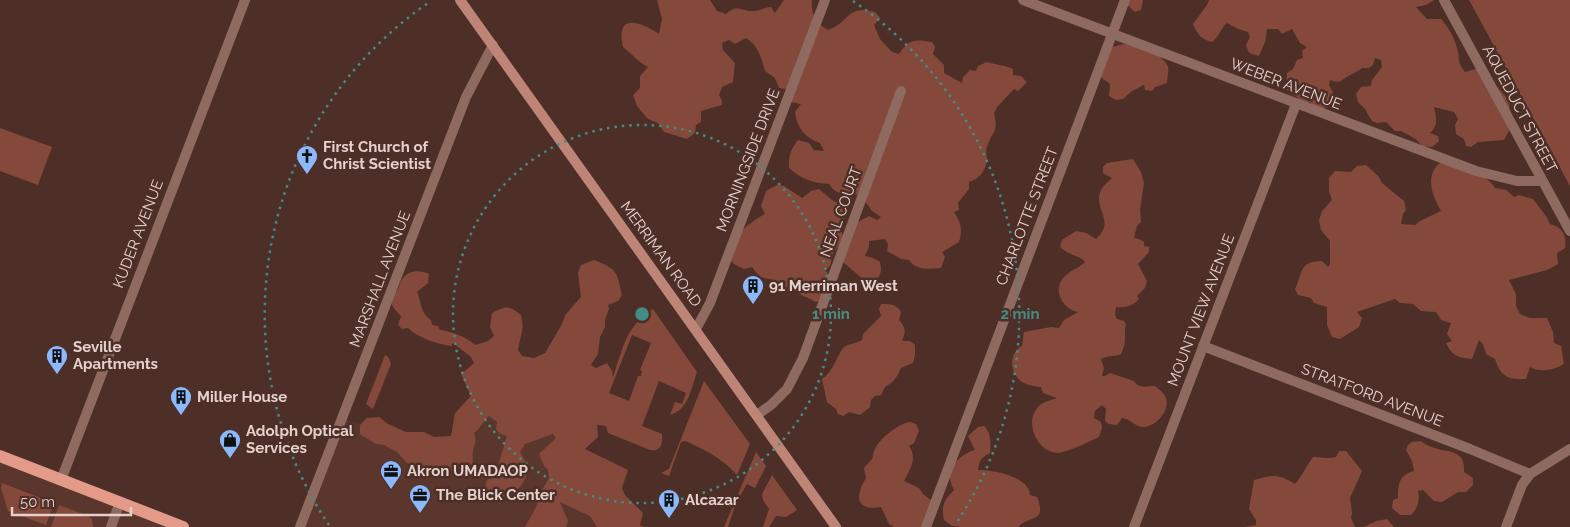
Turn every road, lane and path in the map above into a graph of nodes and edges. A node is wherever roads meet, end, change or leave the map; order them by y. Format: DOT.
graph roads {
  1 [pos="245,0"];
  2 [pos="460,0"];
  3 [pos="824,0"];
  4 [pos="1023,0"];
  5 [pos="1125,0"];
  6 [pos="1444,0"];
  7 [pos="1112,33"];
  8 [pos="493,45"];
  9 [pos="901,91"];
  10 [pos="1296,104"];
  11 [pos="1542,181"];
  12 [pos="1570,232"];
  13 [pos="696,330"];
  14 [pos="1203,346"];
  15 [pos="757,416"];
  16 [pos="1570,450"];
  17 [pos="0,456"];
  18 [pos="1530,474"];
  19 [pos="61,480"];
  20 [pos="120,502"];
  21 [pos="111,527"];
  22 [pos="183,527"];
  23 [pos="300,527"];
  24 [pos="836,527"];
  25 [pos="926,527"];
  26 [pos="1134,527"];
  27 [pos="1506,527"];
  1 -- 19 [label="street, KUDER AVENUE"];
  2 -- 8 [label="main road, MERRIMAN ROAD"];
  3 -- 13 [label="street, MORNINGSIDE DRIVE"];
  4 -- 7 [label="street, WEBER AVENUE"];
  5 -- 7 [label="street, CHARLOTTE STREET"];
  6 -- 11 [label="street, AQUEDUCT STREET"];
  7 -- 10 [label="street, WEBER AVENUE"];
  7 -- 25 [label="street, CHARLOTTE STREET"];
  8 -- 13 [label="main road, MERRIMAN ROAD"];
  8 -- 23 [label="street, MARSHALL AVENUE"];
  9 -- 15 [label="street, NEAL COURT"];
  10 -- 11 [label="street, WEBER AVENUE"];
  10 -- 14 [label="street, MOUNT VIEW AVENUE"];
  11 -- 12 [label="street, AQUEDUCT STREET"];
  13 -- 15 [label="main road, MERRIMAN ROAD"];
  14 -- 18 [label="street, STRATFORD AVENUE"];
  14 -- 26 [label="street, MOUNT VIEW AVENUE"];
  15 -- 24 [label="main road, MERRIMAN ROAD"];
  16 -- 18 [label="street"];
  17 -- 19 [label="main road"];
  18 -- 27 [label="street"];
  19 -- 20 [label="main road"];
  20 -- 21 [label="street"];
  20 -- 22 [label="main road"];
}
